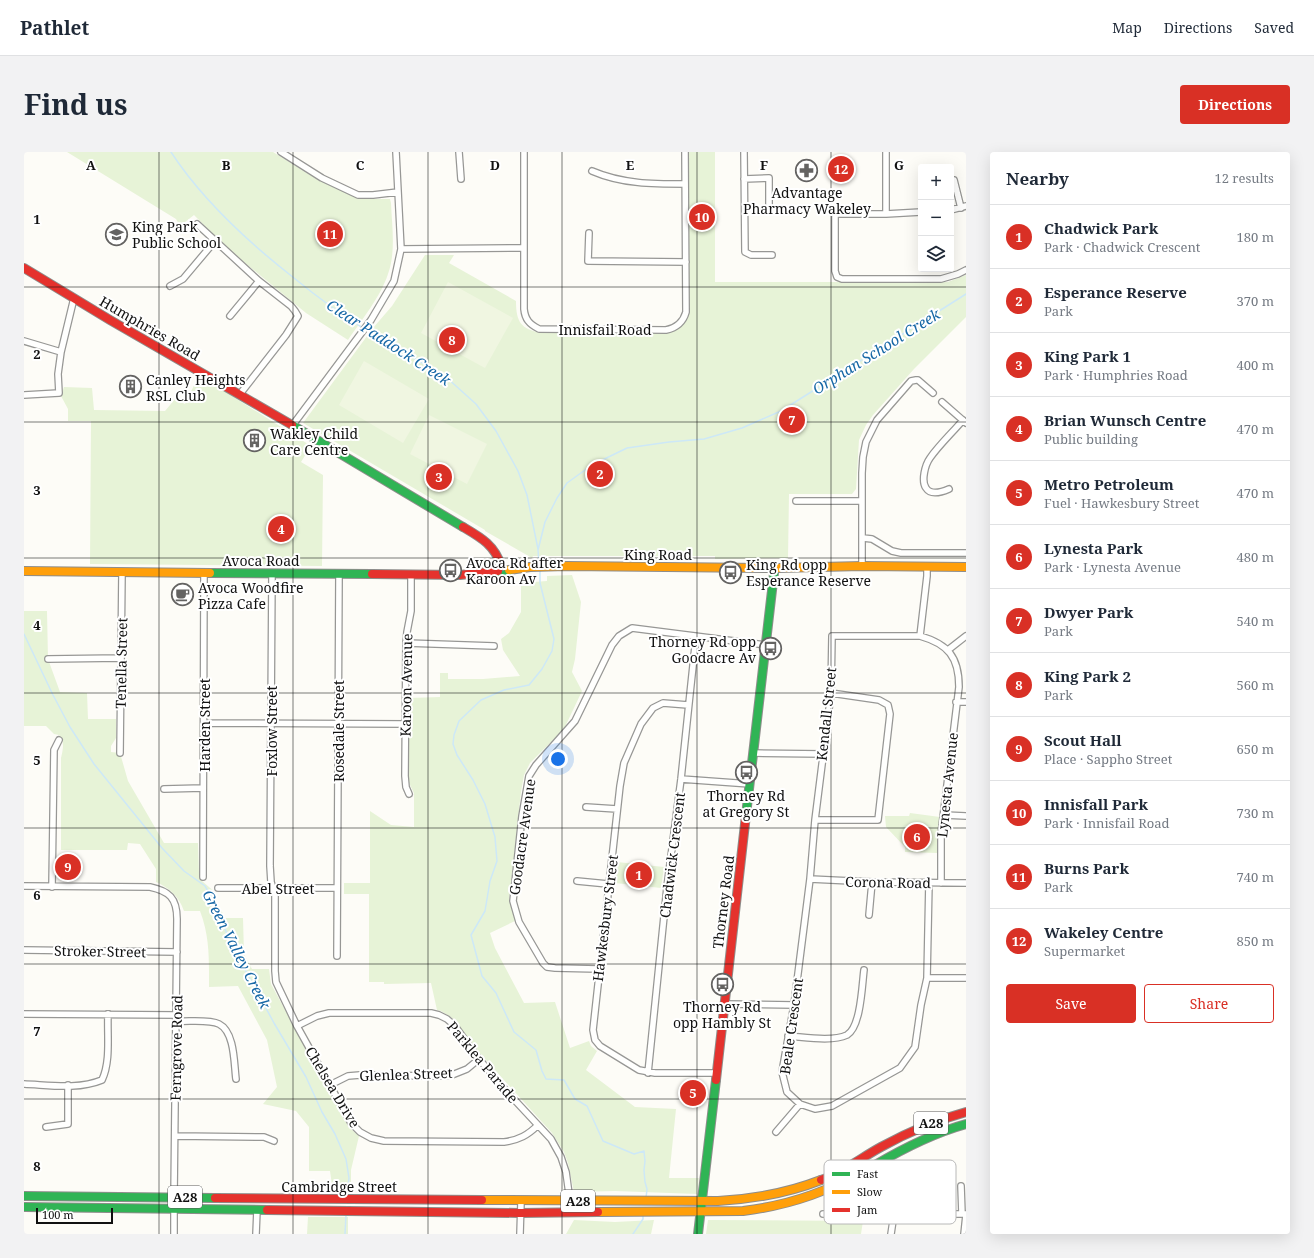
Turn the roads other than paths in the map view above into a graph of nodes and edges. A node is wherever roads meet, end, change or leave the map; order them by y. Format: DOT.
graph roads {
  1 [pos="281,152"];
  2 [pos="396,152"];
  3 [pos="458,152"];
  4 [pos="524,152"];
  5 [pos="685,152"];
  6 [pos="744,152"];
  7 [pos="886,152"];
  8 [pos="592,172"];
  9 [pos="461,179"];
  10 [pos="744,179"];
  11 [pos="954,180"];
  12 [pos="685,184"];
  13 [pos="398,192"];
  14 [pos="963,207"];
  15 [pos="769,210"];
  16 [pos="918,212"];
  17 [pos="886,214"];
  18 [pos="197,224"];
  19 [pos="589,233"];
  20 [pos="215,241"];
  21 [pos="524,248"];
  22 [pos="401,249"];
  23 [pos="772,255"];
  24 [pos="686,262"];
  25 [pos="24,268"];
  26 [pos="966,270"];
  27 [pos="259,281"];
  28 [pos="170,286"];
  29 [pos="74,298"];
  30 [pos="230,316"];
  31 [pos="24,341"];
  32 [pos="61,352"];
  33 [pos="933,393"];
  34 [pos="240,394"];
  35 [pos="24,395"];
  36 [pos="942,402"];
  37 [pos="965,422"];
  38 [pos="292,426"];
  39 [pos="949,489"];
  40 [pos="862,500"];
  41 [pos="796,501"];
  42 [pos="862,538"];
  43 [pos="966,553"];
  44 [pos="862,566"];
  45 [pos="966,566"];
  46 [pos="546,567"];
  47 [pos="928,567"];
  48 [pos="503,569"];
  49 [pos="774,570"];
  50 [pos="24,571"];
  51 [pos="122,572"];
  52 [pos="204,573"];
  53 [pos="272,573"];
  54 [pos="339,574"];
  55 [pos="411,575"];
  56 [pos="920,636"];
  57 [pos="966,636"];
  58 [pos="696,637"];
  59 [pos="406,643"];
  60 [pos="766,645"];
  61 [pos="494,646"];
  62 [pos="948,650"];
  63 [pos="121,658"];
  64 [pos="48,659"];
  65 [pos="831,694"];
  66 [pos="956,702"];
  67 [pos="966,702"];
  68 [pos="688,705"];
  69 [pos="204,723"];
  70 [pos="271,723"];
  71 [pos="338,724"];
  72 [pos="405,724"];
  73 [pos="59,740"];
  74 [pos="120,753"];
  75 [pos="754,753"];
  76 [pos="823,754"];
  77 [pos="681,779"];
  78 [pos="750,784"];
  79 [pos="203,788"];
  80 [pos="164,789"];
  81 [pos="408,794"];
  82 [pos="586,807"];
  83 [pos="617,809"];
  84 [pos="944,815"];
  85 [pos="966,816"];
  86 [pos="815,820"];
  87 [pos="203,877"];
  88 [pos="810,879"];
  89 [pos="577,881"];
  90 [pos="872,882"];
  91 [pos="929,882"];
  92 [pos="941,883"];
  93 [pos="966,883"];
  94 [pos="608,884"];
  95 [pos="24,886"];
  96 [pos="52,887"];
  97 [pos="218,888"];
  98 [pos="273,888"];
  99 [pos="337,888"];
  100 [pos="869,915"];
  101 [pos="24,950"];
  102 [pos="176,952"];
  103 [pos="337,956"];
  104 [pos="598,969"];
  105 [pos="864,970"];
  106 [pos="928,978"];
  107 [pos="966,978"];
  108 [pos="725,1004"];
  109 [pos="794,1005"];
  110 [pos="24,1014"];
  111 [pos="108,1014"];
  112 [pos="176,1015"];
  113 [pos="176,1022"];
  114 [pos="298,1026"];
  115 [pos="788,1036"];
  116 [pos="480,1059"];
  117 [pos="648,1073"];
  118 [pos="717,1073"];
  119 [pos="236,1079"];
  120 [pos="24,1084"];
  121 [pos="68,1085"];
  122 [pos="330,1085"];
  123 [pos="800,1104"];
  124 [pos="966,1112"];
  125 [pos="966,1124"];
  126 [pos="538,1125"];
  127 [pos="46,1127"];
  128 [pos="776,1132"];
  129 [pos="175,1136"];
  130 [pos="274,1141"];
  131 [pos="859,1160"];
  132 [pos="885,1160"];
  133 [pos="824,1178"];
  134 [pos="961,1186"];
  135 [pos="824,1190"];
  136 [pos="24,1196"];
  137 [pos="174,1197"];
  138 [pos="570,1201"];
  139 [pos="520,1202"];
  140 [pos="702,1202"];
  141 [pos="24,1207"];
  142 [pos="174,1209"];
  143 [pos="257,1210"];
  144 [pos="520,1213"];
  145 [pos="582,1213"];
  146 [pos="701,1213"];
  147 [pos="964,1215"];
  148 [pos="892,1224"];
  149 [pos="174,1234"];
  150 [pos="256,1234"];
  151 [pos="520,1234"];
  152 [pos="698,1234"];
  153 [pos="891,1234"];
  154 [pos="964,1234"];
  1 -- 13 [label="street"];
  2 -- 13 [label="street"];
  3 -- 9 [label="street"];
  4 -- 21 [label="street, Innisfail Road"];
  5 -- 12 [label="street, Innisfail Road"];
  6 -- 10 [label="street"];
  7 -- 17 [label="street"];
  8 -- 12 [label="street"];
  10 -- 15 [label="street"];
  10 -- 23 [label="street"];
  11 -- 14 [label="street"];
  12 -- 24 [label="street, Innisfail Road"];
  13 -- 22 [label="street"];
  16 -- 17 [label="street"];
  17 -- 26 [label="street"];
  18 -- 20 [label="street"];
  19 -- 24 [label="street"];
  20 -- 27 [label="street"];
  20 -- 28 [label="street"];
  21 -- 22 [label="street"];
  21 -- 24 [label="street, Innisfail Road"];
  22 -- 38 [label="street"];
  25 -- 29 [label="main road, Humphries Road"];
  27 -- 30 [label="street"];
  27 -- 34 [label="street"];
  29 -- 32 [label="street"];
  29 -- 34 [label="main road, Humphries Road"];
  31 -- 32 [label="street"];
  32 -- 35 [label="street"];
  33 -- 40 [label="street"];
  34 -- 38 [label="main road, Humphries Road"];
  36 -- 37 [label="street"];
  37 -- 39 [label="street"];
  38 -- 48 [label="main road, Humphries Road"];
  40 -- 41 [label="street"];
  40 -- 42 [label="street"];
  42 -- 43 [label="street"];
  42 -- 44 [label="street"];
  44 -- 47 [label="main road, King Road"];
  44 -- 49 [label="main road, King Road"];
  45 -- 47 [label="main road, King Road"];
  46 -- 48 [label="main road, Avoca Road"];
  46 -- 49 [label="main road, King Road"];
  47 -- 56 [label="street"];
  48 -- 55 [label="main road, Avoca Road"];
  49 -- 60 [label="main road, Thorney Road"];
  50 -- 51 [label="main road, Avoca Road"];
  51 -- 52 [label="main road, Avoca Road"];
  51 -- 63 [label="street, Tenella Street"];
  52 -- 53 [label="main road, Avoca Road"];
  52 -- 69 [label="street, Harden Street"];
  53 -- 54 [label="main road, Avoca Road"];
  53 -- 70 [label="street, Foxlow Street"];
  54 -- 55 [label="main road, Avoca Road"];
  54 -- 71 [label="street, Rosedale Street"];
  55 -- 59 [label="street, Karoon Avenue"];
  56 -- 62 [label="street"];
  56 -- 65 [label="street, Kendall Street"];
  57 -- 62 [label="street"];
  58 -- 60 [label="street, Goodacre Avenue"];
  58 -- 68 [label="street, Chadwick Crescent"];
  58 -- 104 [label="street, Goodacre Avenue"];
  59 -- 61 [label="street"];
  59 -- 72 [label="street, Karoon Avenue"];
  60 -- 75 [label="main road, Thorney Road"];
  62 -- 66 [label="street, Lynesta Avenue"];
  63 -- 64 [label="street"];
  63 -- 74 [label="street, Tenella Street"];
  65 -- 76 [label="street, Kendall Street"];
  65 -- 86 [label="street"];
  66 -- 67 [label="street"];
  66 -- 84 [label="street, Lynesta Avenue"];
  68 -- 77 [label="street, Chadwick Crescent"];
  68 -- 83 [label="street, Hawkesbury Street"];
  69 -- 70 [label="street"];
  69 -- 79 [label="street, Harden Street"];
  70 -- 71 [label="street"];
  70 -- 98 [label="street, Foxlow Street"];
  71 -- 72 [label="street"];
  71 -- 99 [label="street, Rosedale Street"];
  72 -- 81 [label="street, Karoon Avenue"];
  73 -- 96 [label="street"];
  75 -- 76 [label="street"];
  75 -- 78 [label="main road, Thorney Road"];
  76 -- 86 [label="street, Kendall Street"];
  77 -- 78 [label="street"];
  77 -- 117 [label="street, Chadwick Crescent"];
  78 -- 108 [label="main road, Thorney Road"];
  79 -- 80 [label="street"];
  79 -- 87 [label="street, Harden Street"];
  82 -- 83 [label="street"];
  83 -- 94 [label="street, Hawkesbury Street"];
  84 -- 85 [label="street"];
  84 -- 92 [label="street, Lynesta Avenue"];
  86 -- 88 [label="street, Kendall Street"];
  88 -- 90 [label="street, Corona Road"];
  88 -- 109 [label="street, Beale Crescent"];
  89 -- 94 [label="street"];
  90 -- 91 [label="street, Corona Road"];
  90 -- 100 [label="street"];
  91 -- 92 [label="street, Corona Road"];
  91 -- 106 [label="street"];
  92 -- 93 [label="street, Corona Road"];
  94 -- 104 [label="street, Hawkesbury Street"];
  95 -- 96 [label="street"];
  96 -- 102 [label="street, Ferngrove Road"];
  97 -- 98 [label="street, Abel Street"];
  98 -- 99 [label="street, Abel Street"];
  98 -- 114 [label="street, Chelsea Drive"];
  99 -- 103 [label="street, Rosedale Street"];
  101 -- 102 [label="street, Stroker Street"];
  102 -- 112 [label="street, Ferngrove Road"];
  104 -- 117 [label="street, Hawkesbury Street"];
  105 -- 115 [label="street"];
  106 -- 107 [label="street"];
  106 -- 123 [label="street"];
  108 -- 109 [label="street"];
  108 -- 118 [label="main road, Thorney Road"];
  109 -- 115 [label="street, Beale Crescent"];
  110 -- 111 [label="street"];
  111 -- 112 [label="street"];
  111 -- 121 [label="street"];
  112 -- 113 [label="street, Ferngrove Road"];
  113 -- 119 [label="street"];
  113 -- 129 [label="street, Ferngrove Road"];
  114 -- 116 [label="street, Parklea Parade"];
  114 -- 122 [label="street, Chelsea Drive"];
  115 -- 123 [label="street, Beale Crescent"];
  116 -- 122 [label="street, Glenlea Street"];
  116 -- 126 [label="street, Parklea Parade"];
  117 -- 118 [label="street, Hawkesbury Street"];
  118 -- 140 [label="main road, Thorney Road"];
  120 -- 121 [label="street"];
  121 -- 127 [label="street"];
  122 -- 126 [label="street, Chelsea Drive"];
  123 -- 128 [label="street"];
  124 -- 131 [label="main road, A28"];
  125 -- 132 [label="main road, A28"];
  126 -- 138 [label="street, Parklea Parade"];
  129 -- 130 [label="street"];
  129 -- 137 [label="street, Ferngrove Road"];
  133 -- 140 [label="main road, A28"];
  134 -- 147 [label="street"];
  135 -- 146 [label="main road, A28"];
  136 -- 137 [label="main road, Cambridge Street / A28"];
  137 -- 139 [label="main road, Cambridge Street / A28"];
  138 -- 139 [label="main road, Cambridge Street / A28"];
  138 -- 140 [label="main road, Cambridge Street / A28"];
  138 -- 145 [label="street"];
  139 -- 144 [label="street"];
  140 -- 146 [label="main road, Thorney Road"];
  141 -- 142 [label="main road, Cambridge Street / A28"];
  142 -- 143 [label="main road, Cambridge Street / A28"];
  142 -- 149 [label="street"];
  143 -- 144 [label="main road, Cambridge Street / A28"];
  143 -- 150 [label="street"];
  144 -- 145 [label="main road, Cambridge Street / A28"];
  144 -- 151 [label="street"];
  145 -- 146 [label="main road, Cambridge Street / A28"];
  146 -- 152 [label="main road, Thorney Road"];
  147 -- 154 [label="street"];
  148 -- 153 [label="street"];
}
